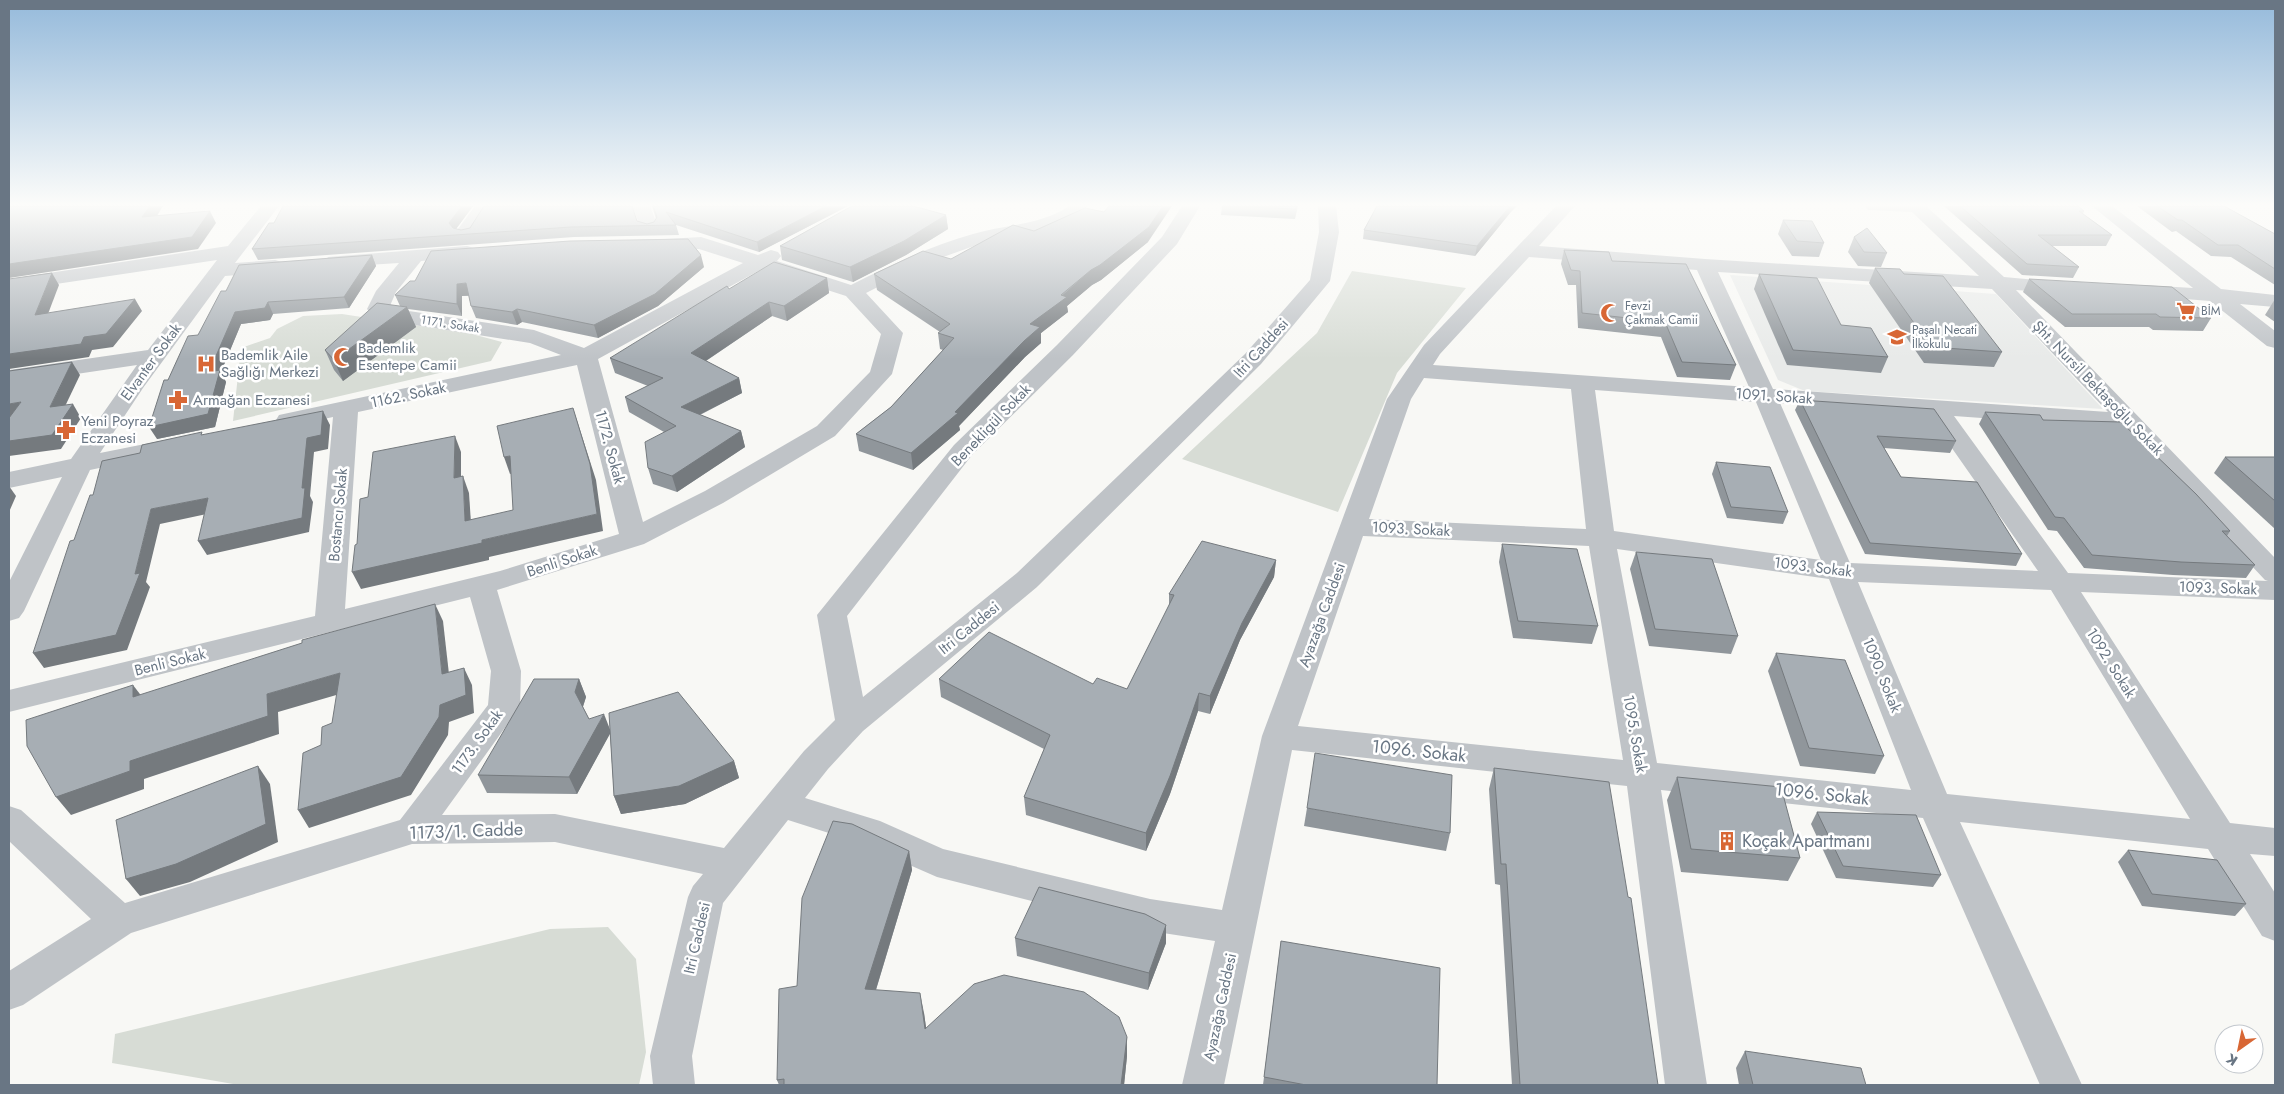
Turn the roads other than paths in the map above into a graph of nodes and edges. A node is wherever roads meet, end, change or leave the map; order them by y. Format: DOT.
graph roads {
  1 [pos="195,257"];
  2 [pos="229,257"];
  3 [pos="400,257"];
  4 [pos="414,257"];
  5 [pos="745,257"];
  6 [pos="769,257"];
  7 [pos="925,257"];
  8 [pos="1154,257"];
  9 [pos="1324,257"];
  10 [pos="1518,257"];
  11 [pos="1602,257"];
  12 [pos="1971,257"];
  13 [pos="2168,257"];
  14 [pos="760,262"];
  15 [pos="317,263"];
  16 [pos="298,264"];
  17 [pos="1705,265"];
  18 [pos="219,270"];
  19 [pos="1998,283"];
  20 [pos="9,286"];
  21 [pos="2087,288"];
  22 [pos="2126,290"];
  23 [pos="853,292"];
  24 [pos="2216,294"];
  25 [pos="2275,301"];
  26 [pos="2275,340"];
  27 [pos="155,356"];
  28 [pos="586,356"];
  29 [pos="1418,371"];
  30 [pos="9,377"];
  31 [pos="1582,383"];
  32 [pos="1765,396"];
  33 [pos="346,408"];
  34 [pos="1936,408"];
  35 [pos="2130,421"];
  36 [pos="270,424"];
  37 [pos="194,441"];
  38 [pos="80,465"];
  39 [pos="9,480"];
  40 [pos="1353,527"];
  41 [pos="634,538"];
  42 [pos="1601,538"];
  43 [pos="1840,572"];
  44 [pos="2275,574"];
  45 [pos="2060,582"];
  46 [pos="481,585"];
  47 [pos="2275,591"];
  48 [pos="9,611"];
  49 [pos="329,622"];
  50 [pos="9,701"];
  51 [pos="852,723"];
  52 [pos="1278,736"];
  53 [pos="1642,775"];
  54 [pos="781,804"];
  55 [pos="1935,806"];
  56 [pos="9,820"];
  57 [pos="412,830"];
  58 [pos="2218,836"];
  59 [pos="2275,842"];
  60 [pos="732,865"];
  61 [pos="119,921"];
  62 [pos="2275,925"];
  63 [pos="1237,928"];
  64 [pos="9,992"];
  65 [pos="674,1085"];
  66 [pos="1203,1085"];
  67 [pos="1686,1085"];
  68 [pos="2061,1085"];
  1 -- 20 [label="street"];
  2 -- 18 [label="street, Elvanter Sokak"];
  3 -- 15 [label="street"];
  4 -- 28 [label="street, 1171. Sokak"];
  5 -- 14 [label="street, Benli Sokak"];
  6 -- 14 [label="street, 1162. Sokak"];
  7 -- 23 [label="street"];
  8 -- 51 [label="street, Benekligül Sokak"];
  9 -- 51 [label="street, Itri Caddesi"];
  10 -- 29 [label="street, Ayazağa Caddesi"];
  11 -- 17 [label="street"];
  12 -- 19 [label="street, Şht. Nursil Bektaşoğlu Sokak"];
  13 -- 24 [label="street"];
  14 -- 23 [label="street, Benli Sokak"];
  14 -- 28 [label="street, 1162. Sokak"];
  16 -- 18 [label="street"];
  17 -- 19 [label="street"];
  17 -- 32 [label="street, 1090. Sokak"];
  18 -- 27 [label="street, Elvanter Sokak"];
  19 -- 21 [label="street"];
  19 -- 35 [label="street, Şht. Nursil Bektaşoğlu Sokak"];
  22 -- 24 [label="street"];
  23 -- 41 [label="street, Benli Sokak"];
  24 -- 25 [label="street"];
  24 -- 26 [label="street"];
  27 -- 30 [label="street"];
  27 -- 38 [label="street, Elvanter Sokak"];
  28 -- 33 [label="street, 1162. Sokak"];
  28 -- 41 [label="street, 1172. Sokak"];
  29 -- 31 [label="street, 1091. Sokak"];
  29 -- 40 [label="street, Ayazağa Caddesi"];
  31 -- 32 [label="street, 1091. Sokak"];
  31 -- 42 [label="street, 1095. Sokak"];
  32 -- 34 [label="street, 1091. Sokak"];
  32 -- 43 [label="street, 1090. Sokak"];
  33 -- 36 [label="street, 1162. Sokak"];
  33 -- 49 [label="street, Bostancı Sokak"];
  34 -- 35 [label="street, 1091. Sokak"];
  34 -- 45 [label="street, 1092. Sokak"];
  35 -- 44 [label="street, Şht. Nursil Bektaşoğlu Sokak"];
  37 -- 38 [label="street"];
  38 -- 39 [label="street"];
  38 -- 48 [label="street, Elvanter Sokak"];
  40 -- 42 [label="street, 1093. Sokak"];
  40 -- 52 [label="street, Ayazağa Caddesi"];
  41 -- 46 [label="street, Benli Sokak"];
  42 -- 43 [label="street, 1093. Sokak"];
  42 -- 53 [label="street, 1095. Sokak"];
  43 -- 45 [label="street, 1093. Sokak"];
  43 -- 55 [label="street, 1090. Sokak"];
  45 -- 47 [label="street, 1093. Sokak"];
  45 -- 58 [label="street, 1092. Sokak"];
  46 -- 49 [label="street, Benli Sokak"];
  46 -- 57 [label="street, 1173. Sokak"];
  49 -- 50 [label="street, Benli Sokak"];
  51 -- 54 [label="street, Itri Caddesi"];
  52 -- 53 [label="street, 1096. Sokak"];
  52 -- 63 [label="street, Ayazağa Caddesi"];
  53 -- 55 [label="street, 1096. Sokak"];
  53 -- 67 [label="street, 1095. Sokak"];
  54 -- 60 [label="street, Itri Caddesi"];
  54 -- 63 [label="street"];
  55 -- 58 [label="street, 1096. Sokak"];
  55 -- 68 [label="street, 1090. Sokak"];
  56 -- 61 [label="street"];
  57 -- 60 [label="street, 1173/1. Cadde"];
  57 -- 61 [label="street, 1173/1. Cadde"];
  58 -- 59 [label="street, 1096. Sokak"];
  58 -- 62 [label="street, 1092. Sokak"];
  60 -- 65 [label="street, Itri Caddesi"];
  61 -- 64 [label="street, 1173/1. Cadde"];
  63 -- 66 [label="street, Ayazağa Caddesi"];
}
